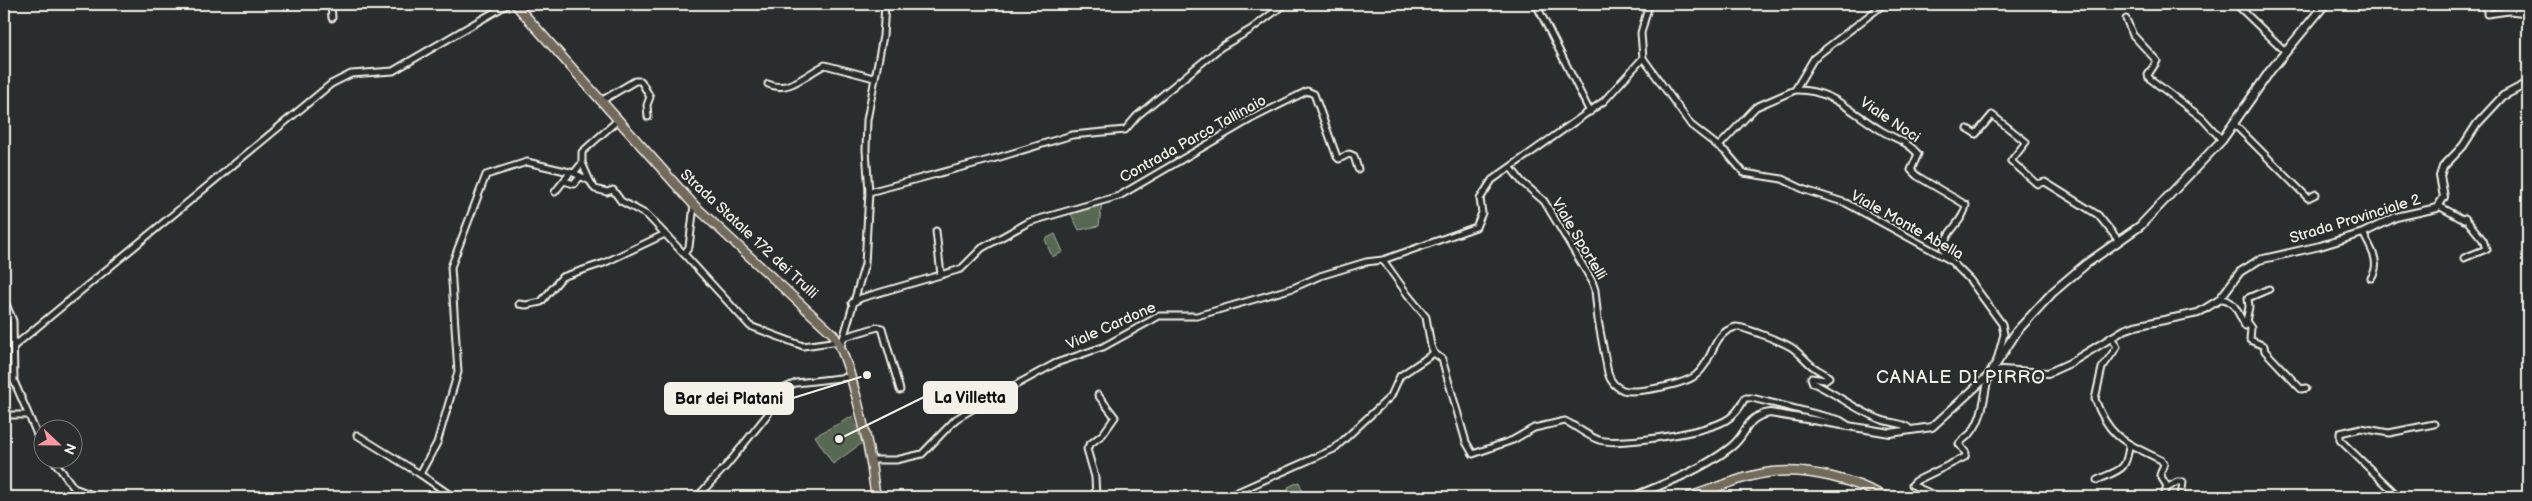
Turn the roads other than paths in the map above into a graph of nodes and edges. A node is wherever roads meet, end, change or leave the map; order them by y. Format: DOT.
graph roads {
  1 [pos="331,4"];
  2 [pos="508,4"];
  3 [pos="514,4"];
  4 [pos="885,4"];
  5 [pos="1285,4"];
  6 [pos="1536,4"];
  7 [pos="1649,4"];
  8 [pos="1884,4"];
  9 [pos="2236,4"];
  10 [pos="2326,4"];
  11 [pos="2492,4"];
  12 [pos="2528,13"];
  13 [pos="332,18"];
  14 [pos="2126,18"];
  15 [pos="2286,52"];
  16 [pos="1643,58"];
  17 [pos="874,78"];
  18 [pos="768,84"];
  19 [pos="2528,84"];
  20 [pos="1795,90"];
  21 [pos="601,100"];
  22 [pos="1590,112"];
  23 [pos="648,117"];
  24 [pos="618,120"];
  25 [pos="2234,124"];
  26 [pos="1968,129"];
  27 [pos="2222,140"];
  28 [pos="1719,146"];
  29 [pos="582,163"];
  30 [pos="1512,168"];
  31 [pos="1358,169"];
  32 [pos="572,173"];
  33 [pos="580,177"];
  34 [pos="564,180"];
  35 [pos="590,181"];
  36 [pos="555,192"];
  37 [pos="869,192"];
  38 [pos="2316,194"];
  39 [pos="694,205"];
  40 [pos="2439,206"];
  41 [pos="936,231"];
  42 [pos="2363,233"];
  43 [pos="665,234"];
  44 [pos="2119,242"];
  45 [pos="684,254"];
  46 [pos="2464,258"];
  47 [pos="1383,260"];
  48 [pos="1950,260"];
  49 [pos="941,275"];
  50 [pos="2371,278"];
  51 [pos="2269,288"];
  52 [pos="4,299"];
  53 [pos="2220,299"];
  54 [pos="852,303"];
  55 [pos="519,304"];
  56 [pos="2246,321"];
  57 [pos="2111,337"];
  58 [pos="841,342"];
  59 [pos="13,348"];
  60 [pos="1434,353"];
  61 [pos="1997,360"];
  62 [pos="1989,375"];
  63 [pos="849,377"];
  64 [pos="2306,388"];
  65 [pos="900,390"];
  66 [pos="1098,395"];
  67 [pos="4,415"];
  68 [pos="27,415"];
  69 [pos="2434,424"];
  70 [pos="32,425"];
  71 [pos="1849,426"];
  72 [pos="1910,430"];
  73 [pos="357,435"];
  74 [pos="2129,446"];
  75 [pos="871,460"];
  76 [pos="59,468"];
  77 [pos="420,474"];
  78 [pos="2097,480"];
  79 [pos="2167,488"];
  80 [pos="98,497"];
  81 [pos="453,497"];
  82 [pos="697,497"];
  83 [pos="877,497"];
  84 [pos="1096,497"];
  85 [pos="1226,497"];
  86 [pos="1632,497"];
  87 [pos="1689,497"];
  88 [pos="1885,497"];
  89 [pos="1938,497"];
  90 [pos="2164,497"];
  91 [pos="2181,497"];
  92 [pos="2399,497"];
  93 [pos="2440,497"];
  94 [pos="2460,497"];
  1 -- 13 [label="street"];
  2 -- 59 [label="street"];
  3 -- 21 [label="main road, Strada Statale 172 dei Trulli"];
  4 -- 17 [label="street"];
  5 -- 37 [label="street"];
  6 -- 22 [label="street"];
  7 -- 16 [label="street"];
  8 -- 20 [label="street"];
  9 -- 15 [label="street"];
  10 -- 15 [label="main road"];
  11 -- 12 [label="street"];
  14 -- 27 [label="street"];
  15 -- 25 [label="main road"];
  16 -- 22 [label="street, Viale Cardone"];
  16 -- 28 [label="street, Viale Monte Abella"];
  17 -- 18 [label="street"];
  17 -- 37 [label="street"];
  19 -- 40 [label="street, Strada Provinciale 2"];
  20 -- 28 [label="street"];
  20 -- 48 [label="street, Viale Noci"];
  21 -- 23 [label="street"];
  21 -- 24 [label="main road, Strada Statale 172 dei Trulli"];
  22 -- 30 [label="street, Viale Cardone"];
  24 -- 29 [label="street"];
  24 -- 39 [label="main road, Strada Statale 172 dei Trulli"];
  25 -- 27 [label="main road"];
  25 -- 38 [label="street"];
  26 -- 44 [label="street"];
  27 -- 44 [label="main road"];
  28 -- 48 [label="street, Viale Monte Abella"];
  29 -- 32 [label="street"];
  29 -- 35 [label="street"];
  30 -- 47 [label="street, Viale Cardone"];
  30 -- 72 [label="street, Viale Sportelli"];
  31 -- 49 [label="street, Contrada Parco Tallinaio"];
  32 -- 33 [label="street"];
  32 -- 34 [label="street"];
  32 -- 77 [label="street"];
  33 -- 34 [label="street"];
  33 -- 35 [label="street"];
  34 -- 36 [label="street"];
  35 -- 43 [label="street"];
  37 -- 54 [label="street"];
  39 -- 45 [label="street"];
  39 -- 58 [label="main road, Strada Statale 172 dei Trulli"];
  40 -- 42 [label="street, Strada Provinciale 2"];
  40 -- 46 [label="street"];
  41 -- 49 [label="street"];
  42 -- 50 [label="street"];
  42 -- 53 [label="street, Strada Provinciale 2"];
  43 -- 45 [label="street"];
  43 -- 55 [label="street"];
  44 -- 61 [label="main road"];
  45 -- 58 [label="street"];
  47 -- 60 [label="street"];
  47 -- 75 [label="street, Viale Cardone"];
  48 -- 61 [label="street, Viale Monte Abella"];
  49 -- 54 [label="street, Contrada Parco Tallinaio"];
  51 -- 56 [label="street"];
  52 -- 59 [label="street"];
  53 -- 56 [label="street"];
  53 -- 57 [label="street, Strada Provinciale 2"];
  54 -- 58 [label="street"];
  56 -- 64 [label="street"];
  57 -- 62 [label="street, Strada Provinciale 2"];
  57 -- 74 [label="street"];
  58 -- 63 [label="main road, Strada Statale 172 dei Trulli"];
  58 -- 65 [label="street"];
  59 -- 68 [label="street"];
  60 -- 71 [label="street"];
  60 -- 85 [label="street"];
  61 -- 62 [label="main road"];
  62 -- 72 [label="street"];
  62 -- 89 [label="street"];
  63 -- 75 [label="main road, Strada Statale 172 dei Trulli"];
  63 -- 82 [label="street"];
  66 -- 84 [label="street"];
  67 -- 68 [label="street"];
  68 -- 70 [label="street"];
  69 -- 92 [label="street"];
  71 -- 72 [label="street"];
  71 -- 86 [label="street"];
  73 -- 77 [label="street"];
  74 -- 78 [label="street"];
  74 -- 79 [label="street"];
  75 -- 83 [label="main road, Strada Statale 172 dei Trulli"];
  76 -- 80 [label="street"];
  77 -- 81 [label="street"];
  79 -- 90 [label="street"];
  79 -- 91 [label="street"];
  87 -- 88 [label="main road"];
  93 -- 94 [label="street"];
}
